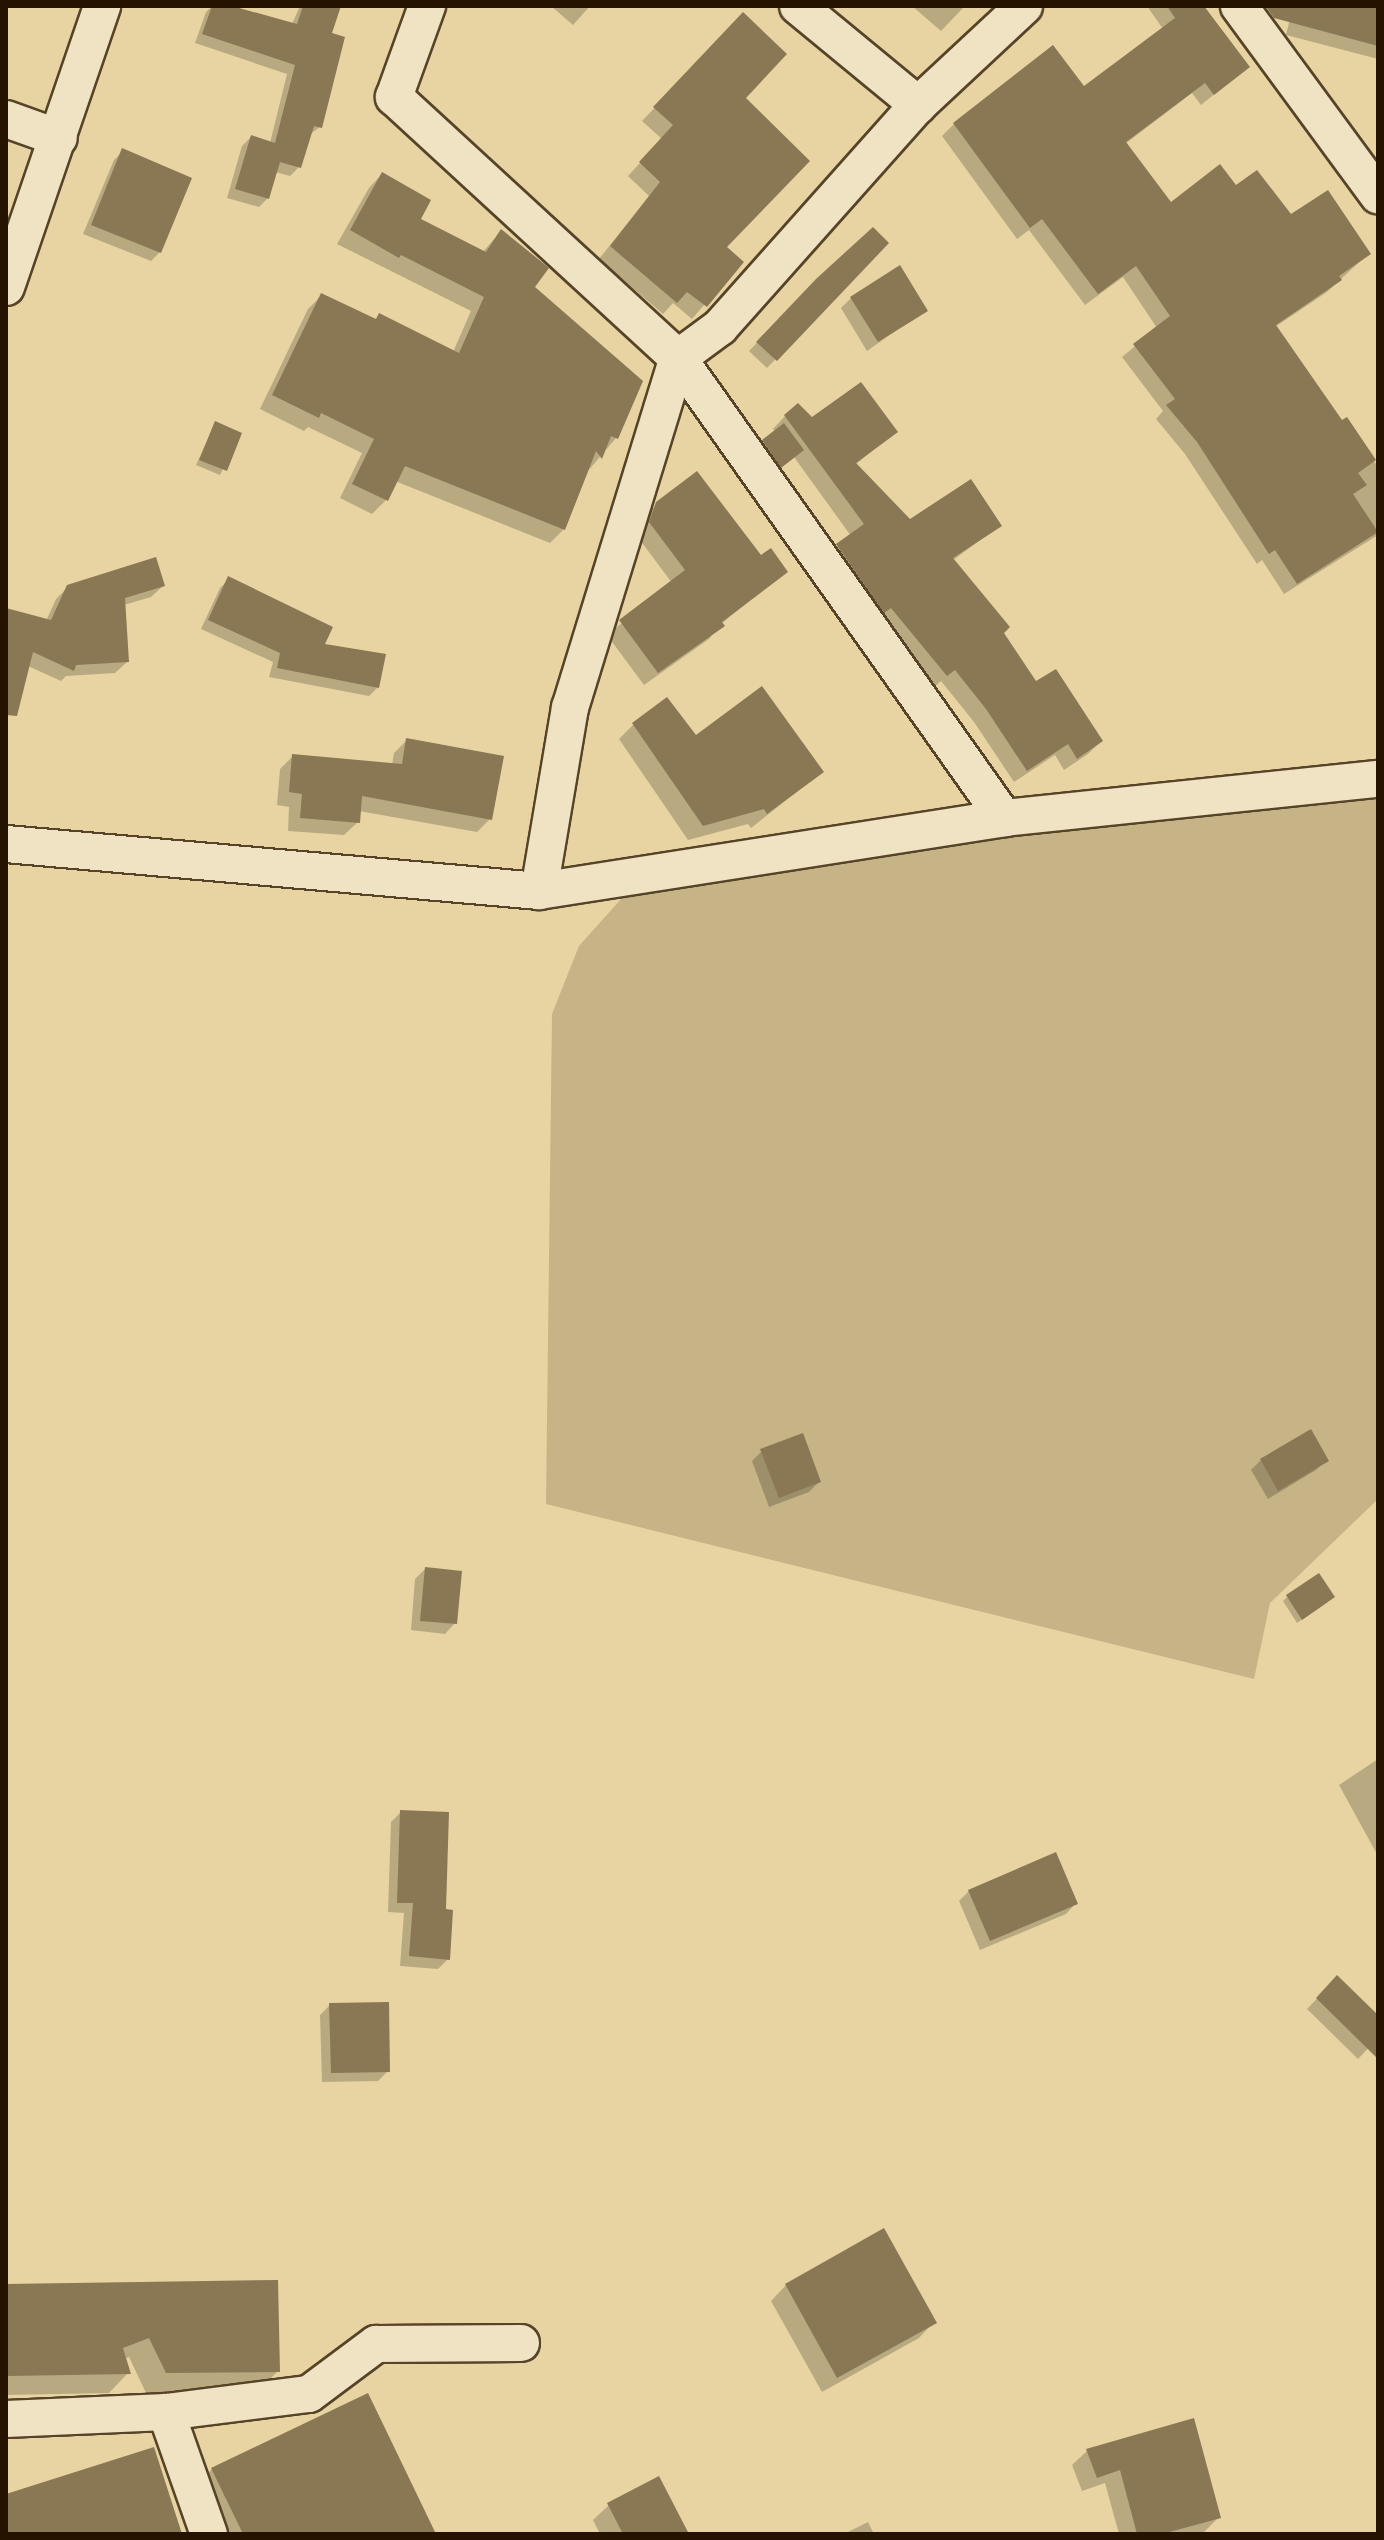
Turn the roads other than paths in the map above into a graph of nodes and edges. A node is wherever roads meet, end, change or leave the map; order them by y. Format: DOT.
graph roads {
  1 [pos="102,6"];
  2 [pos="427,6"];
  3 [pos="798,6"];
  4 [pos="1024,6"];
  5 [pos="1239,6"];
  6 [pos="918,105"];
  7 [pos="6,119"];
  8 [pos="59,138"];
  9 [pos="1378,195"];
  10 [pos="6,287"];
  11 [pos="678,358"];
  12 [pos="1378,779"];
  13 [pos="1004,818"];
  14 [pos="6,844"];
  15 [pos="539,891"];
  16 [pos="521,2343"];
  17 [pos="166,2412"];
  18 [pos="6,2419"];
  19 [pos="209,2534"];
  1 -- 8 [label="street"];
  2 -- 11 [label="street"];
  3 -- 6 [label="street"];
  4 -- 6 [label="street"];
  5 -- 9 [label="street"];
  6 -- 11 [label="street"];
  7 -- 8 [label="street"];
  8 -- 10 [label="street"];
  11 -- 13 [label="street"];
  11 -- 15 [label="street"];
  12 -- 13 [label="street"];
  13 -- 15 [label="street"];
  14 -- 15 [label="street"];
  16 -- 17 [label="street"];
  17 -- 18 [label="street"];
  17 -- 19 [label="street"];
}
